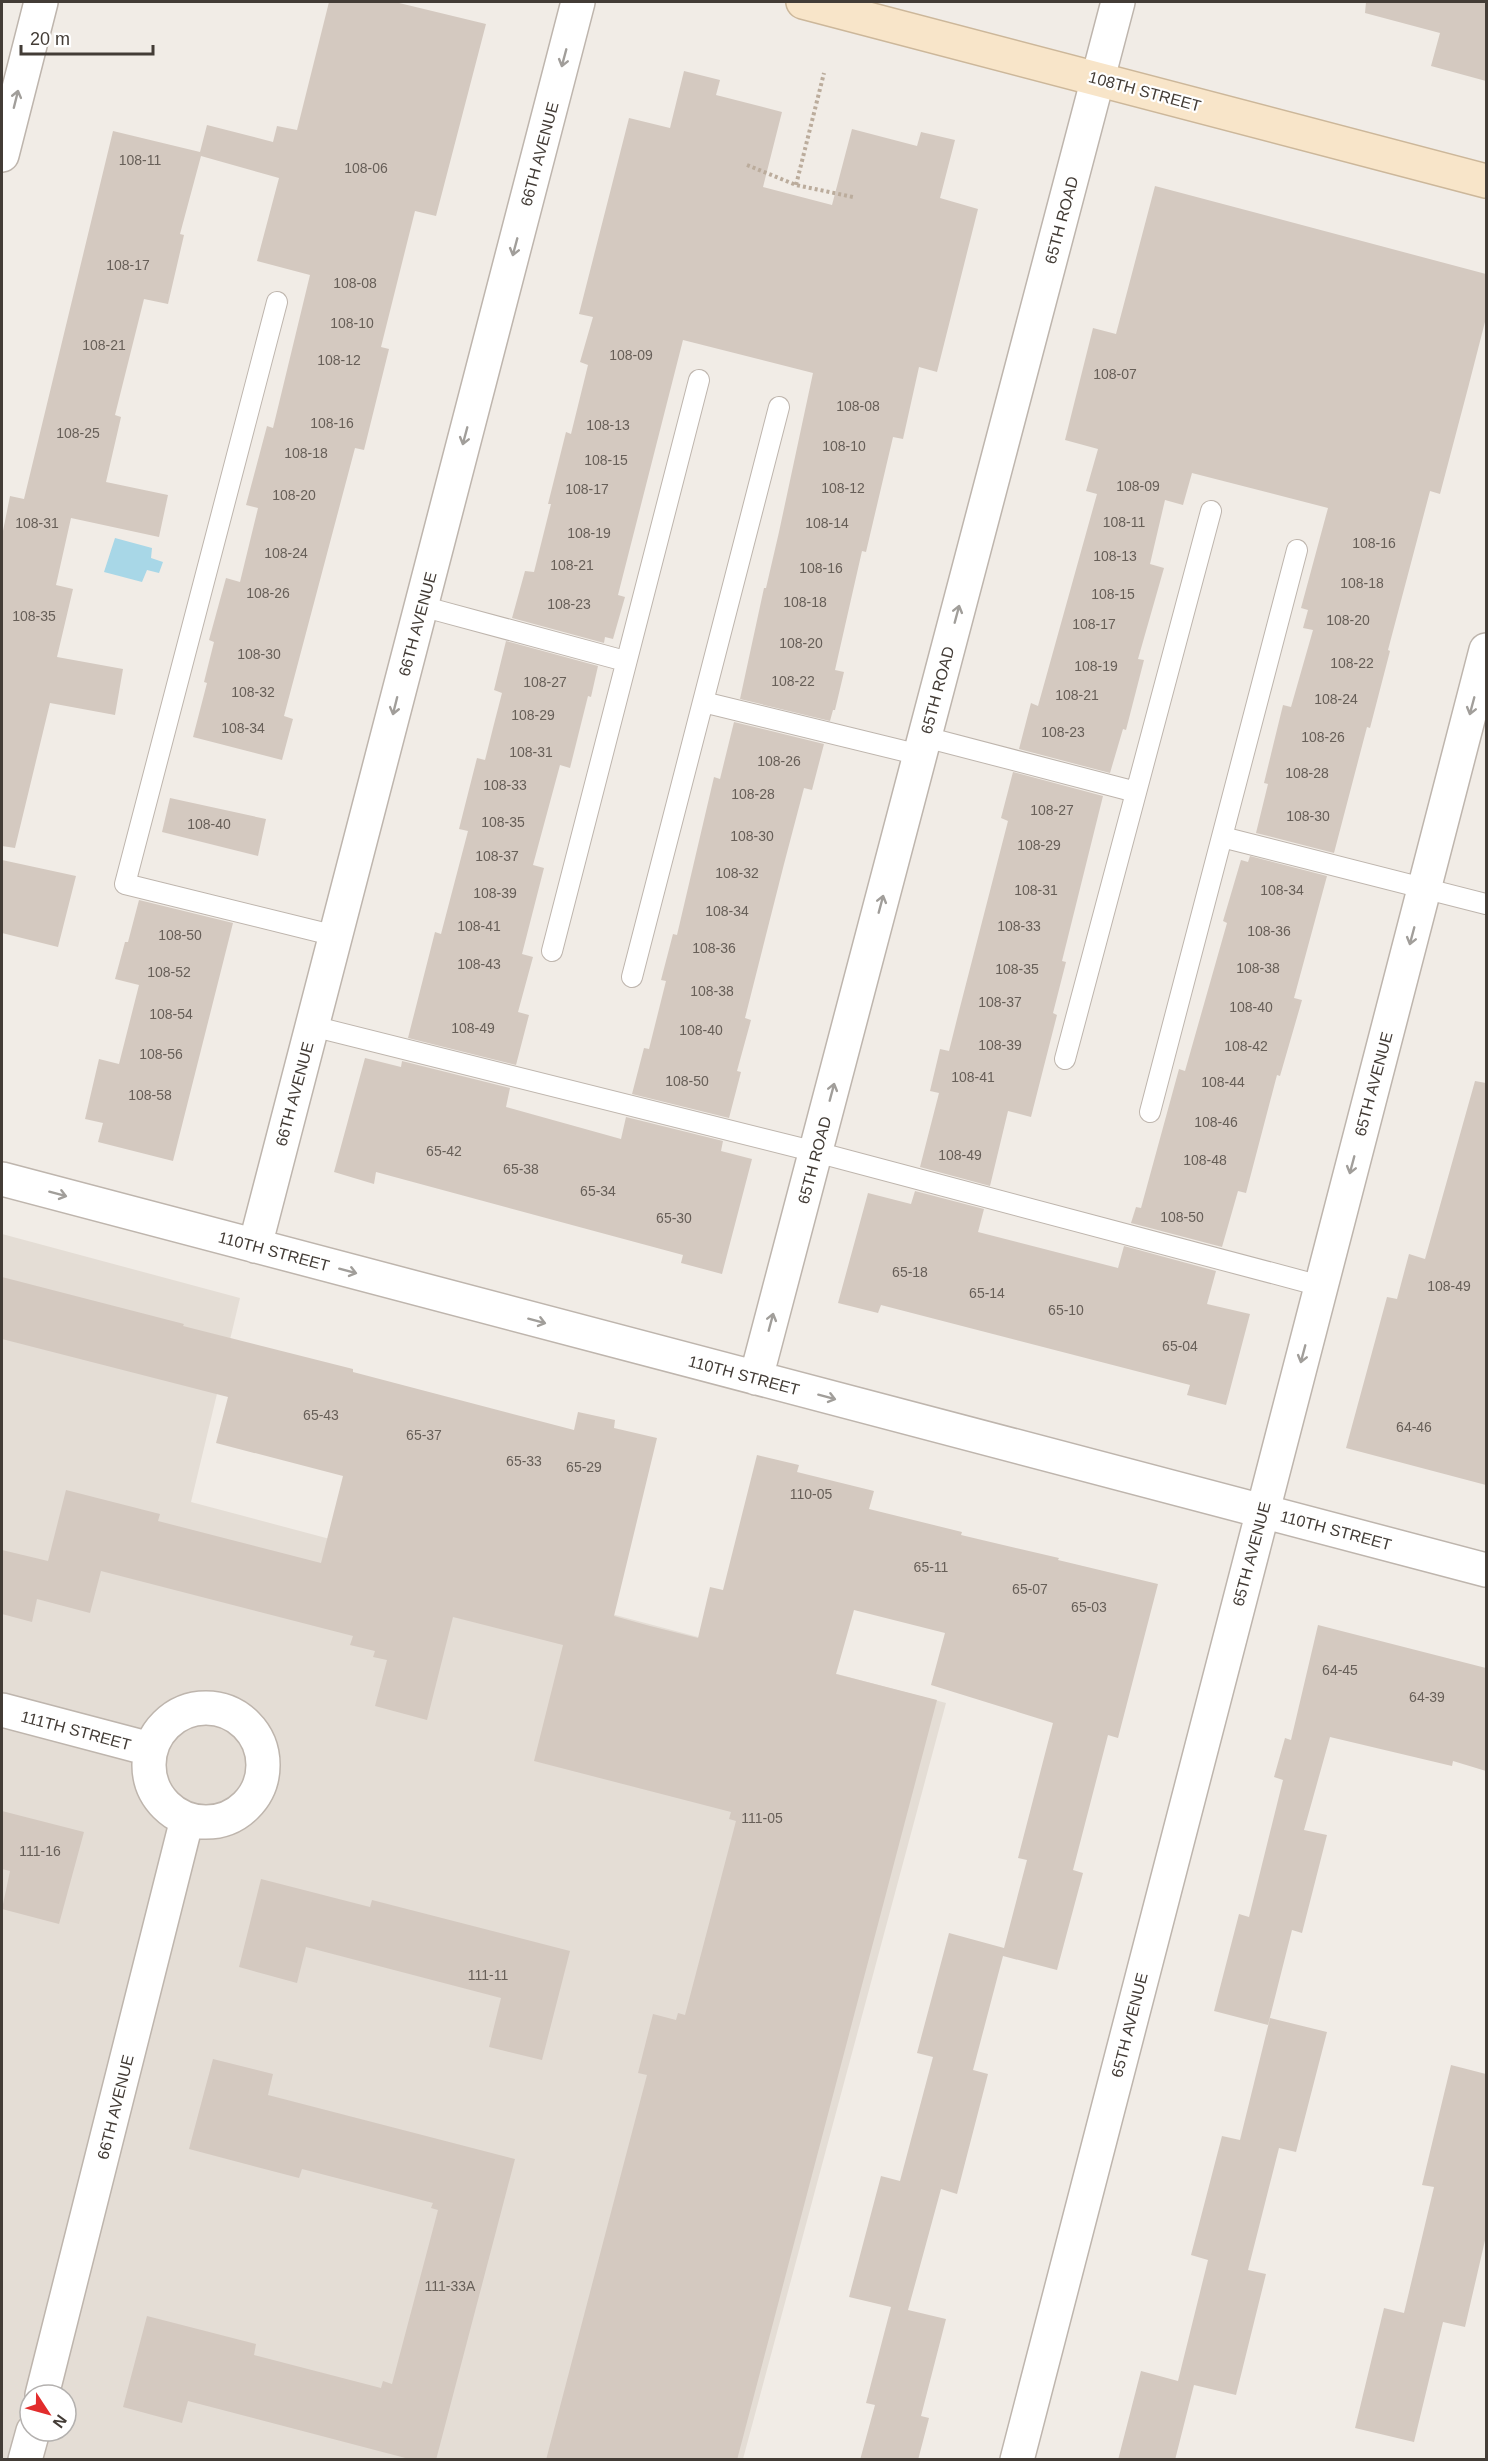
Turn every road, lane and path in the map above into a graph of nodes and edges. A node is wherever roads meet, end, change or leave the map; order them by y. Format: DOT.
graph roads {
  1 [pos="41,2"];
  2 [pos="578,2"];
  3 [pos="803,2"];
  4 [pos="1118,2"];
  5 [pos="824,73"];
  6 [pos="1098,79"];
  7 [pos="2,155"];
  8 [pos="747,165"];
  9 [pos="1486,181"];
  10 [pos="795,186"];
  11 [pos="853,197"];
  12 [pos="277,302"];
  13 [pos="699,380"];
  14 [pos="779,407"];
  15 [pos="1211,511"];
  16 [pos="1297,550"];
  17 [pos="421,606"];
  18 [pos="1486,650"];
  19 [pos="625,661"];
  20 [pos="703,702"];
  21 [pos="922,746"];
  22 [pos="1137,792"];
  23 [pos="1222,837"];
  24 [pos="1424,888"];
  25 [pos="1486,904"];
  26 [pos="336,936"];
  27 [pos="552,951"];
  28 [pos="632,976"];
  29 [pos="312,1026"];
  30 [pos="1065,1059"];
  31 [pos="1150,1113"];
  32 [pos="816,1152"];
  33 [pos="2,1179"];
  34 [pos="255,1246"];
  35 [pos="1321,1286"];
  36 [pos="756,1378"];
  37 [pos="1262,1511"];
  38 [pos="1486,1570"];
  39 [pos="2,1710"];
  40 [pos="150,1749"];
  41 [pos="187,1819"];
  42 [pos="45,2383"];
  43 [pos="30,2443"];
  44 [pos="25,2460"];
  45 [pos="1017,2460"];
  7 -- 1 [label="street, one-way"];
  2 -- 17 [label="street, 66TH AVENUE, one-way"];
  3 -- 6 [label="main road, 108TH STREET"];
  4 -- 6 [label="street, 65TH ROAD"];
  5 -- 10 [label="path"];
  6 -- 9 [label="main road, 108TH STREET"];
  21 -- 6 [label="street, 65TH ROAD, one-way"];
  8 -- 10 [label="path"];
  10 -- 11 [label="path"];
  12 -- 26 [label="lane"];
  13 -- 19 [label="lane"];
  14 -- 20 [label="lane"];
  15 -- 22 [label="lane"];
  16 -- 23 [label="lane"];
  17 -- 19 [label="lane"];
  17 -- 26 [label="street, 66TH AVENUE, one-way"];
  18 -- 24 [label="street, 65TH AVENUE, one-way"];
  19 -- 27 [label="lane"];
  20 -- 21 [label="lane"];
  20 -- 28 [label="lane"];
  21 -- 22 [label="lane"];
  32 -- 21 [label="street, 65TH ROAD, one-way"];
  22 -- 30 [label="lane"];
  23 -- 24 [label="lane"];
  23 -- 31 [label="lane"];
  24 -- 25 [label="lane"];
  24 -- 35 [label="street, 65TH AVENUE, one-way"];
  26 -- 29 [label="street, 66TH AVENUE"];
  29 -- 32 [label="lane"];
  29 -- 34 [label="street, 66TH AVENUE"];
  32 -- 35 [label="lane"];
  36 -- 32 [label="street, 65TH ROAD, one-way"];
  33 -- 34 [label="street, 110TH STREET, one-way"];
  34 -- 36 [label="street, 110TH STREET, one-way"];
  35 -- 37 [label="street, 65TH AVENUE, one-way"];
  36 -- 37 [label="street, 110TH STREET, one-way"];
  37 -- 38 [label="street, 110TH STREET"];
  37 -- 45 [label="street, 65TH AVENUE"];
  39 -- 40 [label="street, 111TH STREET"];
  40 -- 41 [label="street"];
  40 -- 41 [label="street"];
  41 -- 42 [label="street, 66TH AVENUE"];
  43 -- 44 [label="street"];
}
